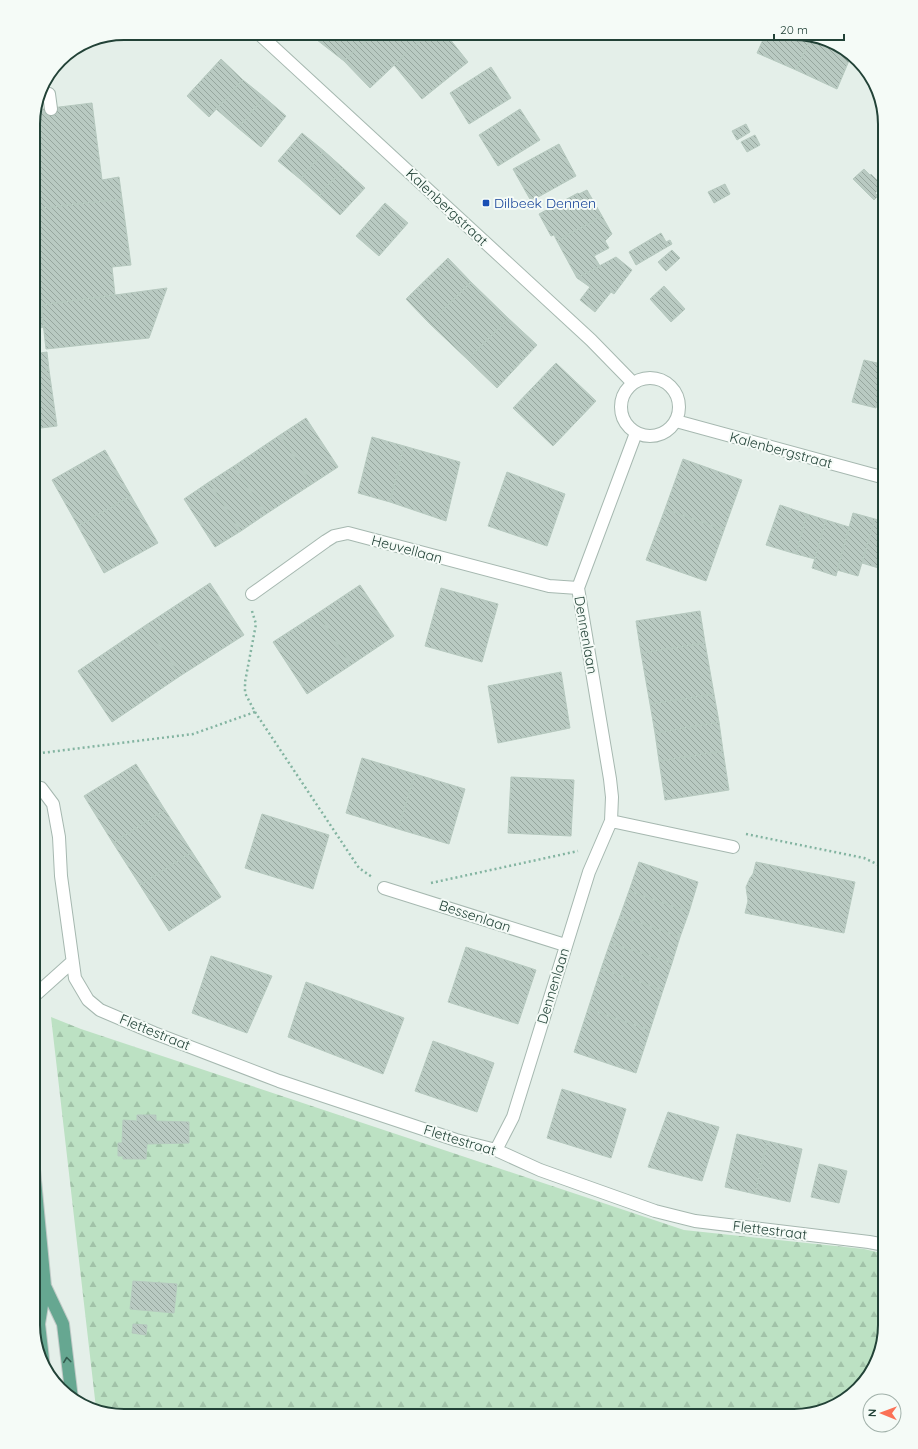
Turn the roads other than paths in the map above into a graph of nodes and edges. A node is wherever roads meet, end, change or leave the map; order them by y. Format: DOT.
graph roads {
  1 [pos="266,40"];
  2 [pos="49,94"];
  3 [pos="51,109"];
  4 [pos="633,383"];
  5 [pos="676,421"];
  6 [pos="636,434"];
  7 [pos="878,476"];
  8 [pos="578,588"];
  9 [pos="252,594"];
  10 [pos="40,788"];
  11 [pos="611,821"];
  12 [pos="733,848"];
  13 [pos="388,889"];
  14 [pos="565,945"];
  15 [pos="72,962"];
  16 [pos="40,991"];
  17 [pos="496,1150"];
  18 [pos="878,1244"];
  19 [pos="40,1289"];
  20 [pos="71,1390"];
  1 -- 4 [label="street, Kalenbergstraat"];
  2 -- 3 [label="street"];
  4 -- 5 [label="street"];
  4 -- 6 [label="street"];
  5 -- 6 [label="street"];
  5 -- 7 [label="street, Kalenbergstraat"];
  6 -- 8 [label="street, Dennenlaan"];
  8 -- 9 [label="street, Heuvellaan"];
  8 -- 11 [label="street, Dennenlaan"];
  10 -- 15 [label="street, Flettestraat"];
  11 -- 12 [label="street"];
  11 -- 14 [label="street, Dennenlaan"];
  13 -- 14 [label="street, Bessenlaan"];
  14 -- 17 [label="street, Dennenlaan"];
  15 -- 16 [label="street"];
  15 -- 17 [label="street, Flettestraat"];
  17 -- 18 [label="street, Flettestraat"];
  20 -- 19 [label="main road, one-way"];
}
